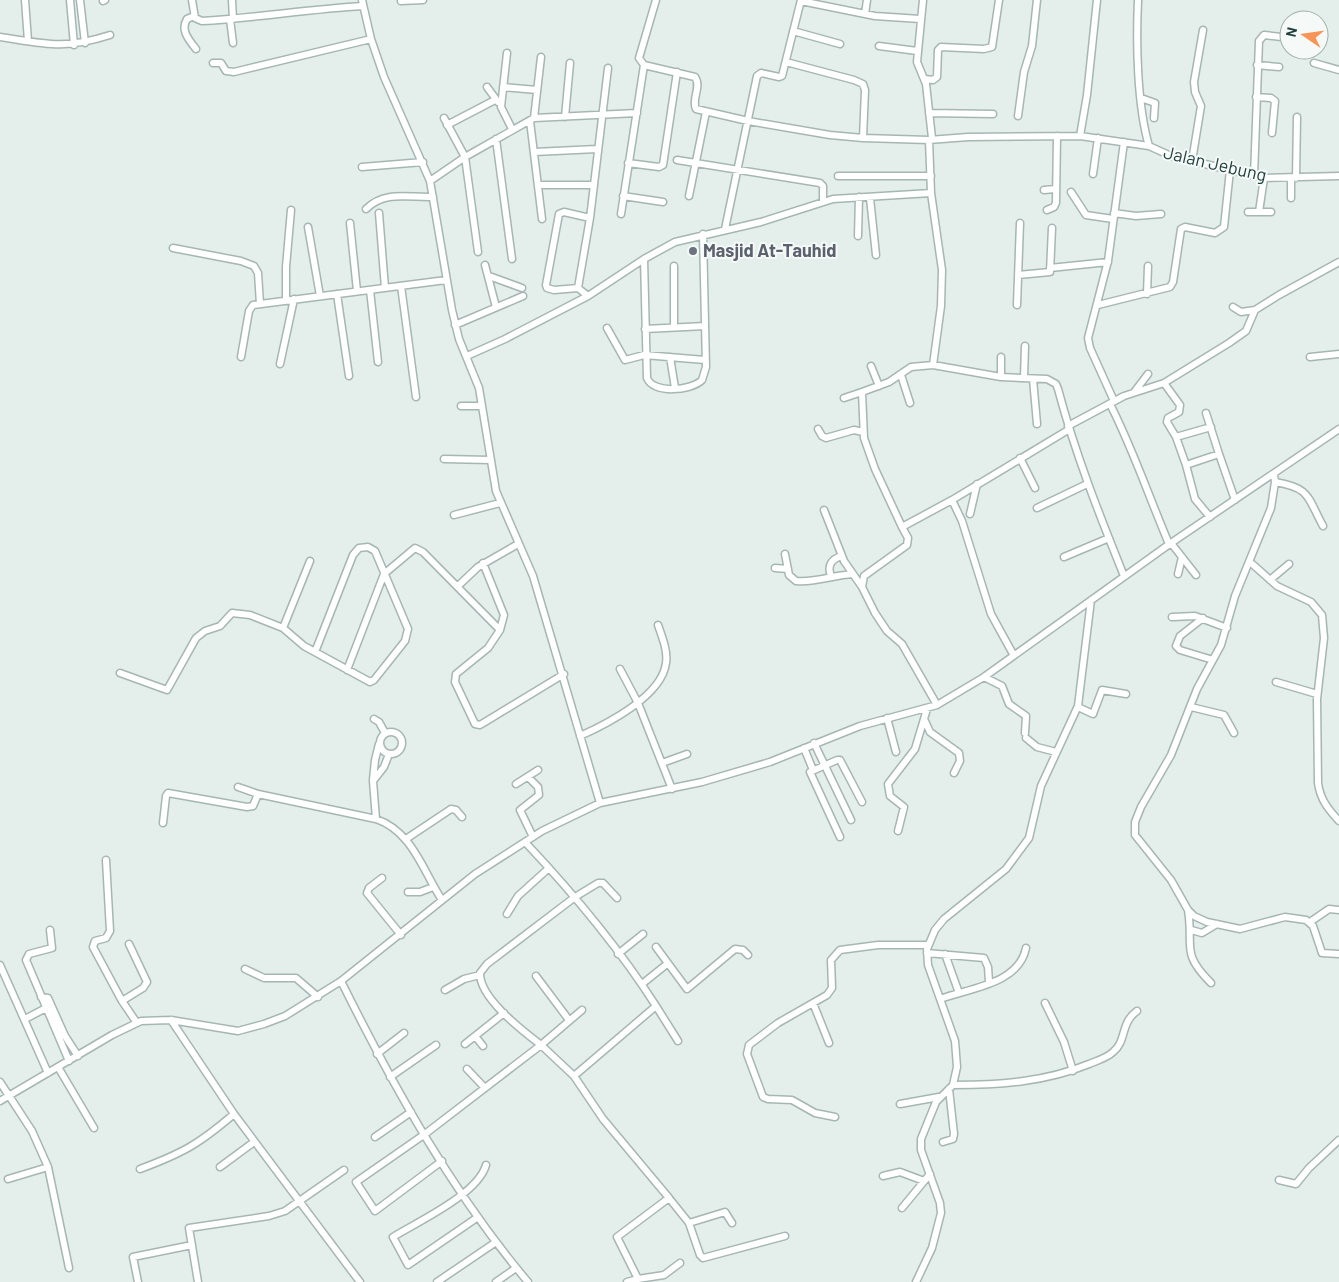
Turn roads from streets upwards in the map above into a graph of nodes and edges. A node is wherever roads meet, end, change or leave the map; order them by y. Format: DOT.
graph roads {
  1 [pos="25,0"];
  2 [pos="70,0"];
  3 [pos="80,0"];
  4 [pos="192,0"];
  5 [pos="232,0"];
  6 [pos="423,0"];
  7 [pos="656,0"];
  8 [pos="867,0"];
  9 [pos="923,0"];
  10 [pos="999,0"];
  11 [pos="1037,0"];
  12 [pos="1097,0"];
  13 [pos="1138,0"];
  14 [pos="401,1"];
  15 [pos="801,1"];
  16 [pos="363,3"];
  17 [pos="865,14"];
  18 [pos="194,16"];
  19 [pos="232,19"];
  20 [pos="920,19"];
  21 [pos="1203,30"];
  22 [pos="793,31"];
  23 [pos="110,35"];
  24 [pos="0,37"];
  25 [pos="1279,38"];
  26 [pos="370,40"];
  27 [pos="28,41"];
  28 [pos="86,43"];
  29 [pos="233,43"];
  30 [pos="840,44"];
  31 [pos="74,45"];
  32 [pos="879,46"];
  33 [pos="196,49"];
  34 [pos="917,51"];
  35 [pos="507,52"];
  36 [pos="541,57"];
  37 [pos="786,62"];
  38 [pos="213,63"];
  39 [pos="570,63"];
  40 [pos="1314,63"];
  41 [pos="644,65"];
  42 [pos="1257,65"];
  43 [pos="1279,67"];
  44 [pos="608,68"];
  45 [pos="1339,70"];
  46 [pos="677,72"];
  47 [pos="924,79"];
  48 [pos="503,86"];
  49 [pos="487,87"];
  50 [pos="536,90"];
  51 [pos="1256,97"];
  52 [pos="1141,98"];
  53 [pos="498,102"];
  54 [pos="706,112"];
  55 [pos="637,113"];
  56 [pos="929,113"];
  57 [pos="603,114"];
  58 [pos="993,114"];
  59 [pos="1018,116"];
  60 [pos="565,117"];
  61 [pos="444,118"];
  62 [pos="1154,118"];
  63 [pos="1297,118"];
  64 [pos="532,120"];
  65 [pos="748,121"];
  66 [pos="447,125"];
  67 [pos="512,129"];
  68 [pos="1272,133"];
  69 [pos="1057,136"];
  70 [pos="1080,136"];
  71 [pos="863,138"];
  72 [pos="1098,138"];
  73 [pos="496,139"];
  74 [pos="931,139"];
  75 [pos="1124,142"];
  76 [pos="1149,146"];
  77 [pos="597,149"];
  78 [pos="534,152"];
  79 [pos="465,157"];
  80 [pos="677,160"];
  81 [pos="1192,161"];
  82 [pos="423,162"];
  83 [pos="628,163"];
  84 [pos="695,163"];
  85 [pos="362,167"];
  86 [pos="737,170"];
  87 [pos="1230,170"];
  88 [pos="1093,174"];
  89 [pos="838,176"];
  90 [pos="931,176"];
  91 [pos="1254,176"];
  92 [pos="1339,176"];
  93 [pos="1264,178"];
  94 [pos="1294,178"];
  95 [pos="430,181"];
  96 [pos="538,185"];
  97 [pos="592,185"];
  98 [pos="1055,189"];
  99 [pos="1044,190"];
  100 [pos="1072,192"];
  101 [pos="931,193"];
  102 [pos="623,196"];
  103 [pos="689,196"];
  104 [pos="859,197"];
  105 [pos="433,198"];
  106 [pos="870,198"];
  107 [pos="1291,198"];
  108 [pos="823,201"];
  109 [pos="663,202"];
  110 [pos="366,208"];
  111 [pos="291,210"];
  112 [pos="1047,210"];
  113 [pos="1248,212"];
  114 [pos="1259,212"];
  115 [pos="1271,212"];
  116 [pos="379,214"];
  117 [pos="621,214"];
  118 [pos="1161,214"];
  119 [pos="1114,216"];
  120 [pos="590,218"];
  121 [pos="542,219"];
  122 [pos="350,223"];
  123 [pos="1020,223"];
  124 [pos="308,227"];
  125 [pos="1052,228"];
  126 [pos="725,229"];
  127 [pos="703,234"];
  128 [pos="858,236"];
  129 [pos="173,248"];
  130 [pos="478,252"];
  131 [pos="876,255"];
  132 [pos="512,259"];
  133 [pos="644,259"];
  134 [pos="1108,262"];
  135 [pos="1339,262"];
  136 [pos="485,265"];
  137 [pos="674,266"];
  138 [pos="1148,266"];
  139 [pos="1050,268"];
  140 [pos="1018,275"];
  141 [pos="489,276"];
  142 [pos="446,280"];
  143 [pos="401,286"];
  144 [pos="385,288"];
  145 [pos="522,288"];
  146 [pos="578,288"];
  147 [pos="370,290"];
  148 [pos="356,291"];
  149 [pos="337,294"];
  150 [pos="1147,294"];
  151 [pos="320,296"];
  152 [pos="523,296"];
  153 [pos="588,296"];
  154 [pos="294,299"];
  155 [pos="286,300"];
  156 [pos="260,304"];
  157 [pos="1017,305"];
  158 [pos="1098,305"];
  159 [pos="496,307"];
  160 [pos="1233,307"];
  161 [pos="1255,310"];
  162 [pos="455,325"];
  163 [pos="705,326"];
  164 [pos="674,327"];
  165 [pos="608,328"];
  166 [pos="645,329"];
  167 [pos="1024,346"];
  168 [pos="1339,354"];
  169 [pos="644,355"];
  170 [pos="467,356"];
  171 [pos="670,356"];
  172 [pos="241,357"];
  173 [pos="1001,357"];
  174 [pos="1310,357"];
  175 [pos="705,360"];
  176 [pos="378,362"];
  177 [pos="280,364"];
  178 [pos="933,365"];
  179 [pos="871,366"];
  180 [pos="1148,374"];
  181 [pos="901,375"];
  182 [pos="349,376"];
  183 [pos="1001,377"];
  184 [pos="1024,378"];
  185 [pos="1033,379"];
  186 [pos="1164,383"];
  187 [pos="879,386"];
  188 [pos="675,388"];
  189 [pos="1134,391"];
  190 [pos="862,392"];
  191 [pos="416,396"];
  192 [pos="844,398"];
  193 [pos="1112,402"];
  194 [pos="910,403"];
  195 [pos="461,406"];
  196 [pos="482,406"];
  197 [pos="1206,413"];
  198 [pos="1037,424"];
  199 [pos="1211,427"];
  200 [pos="1068,428"];
  201 [pos="818,429"];
  202 [pos="1339,429"];
  203 [pos="863,432"];
  204 [pos="1176,436"];
  205 [pos="1219,454"];
  206 [pos="1020,458"];
  207 [pos="444,460"];
  208 [pos="490,460"];
  209 [pos="1186,465"];
  210 [pos="1274,474"];
  211 [pos="1275,482"];
  212 [pos="977,484"];
  213 [pos="1088,484"];
  214 [pos="1035,488"];
  215 [pos="952,500"];
  216 [pos="1236,500"];
  217 [pos="500,503"];
  218 [pos="1037,508"];
  219 [pos="824,510"];
  220 [pos="970,514"];
  221 [pos="454,515"];
  222 [pos="1210,518"];
  223 [pos="1323,526"];
  224 [pos="902,527"];
  225 [pos="1109,538"];
  226 [pos="1170,543"];
  227 [pos="518,544"];
  228 [pos="785,554"];
  229 [pos="842,556"];
  230 [pos="1064,557"];
  231 [pos="1182,557"];
  232 [pos="310,561"];
  233 [pos="1250,562"];
  234 [pos="483,563"];
  235 [pos="1289,564"];
  236 [pos="775,568"];
  237 [pos="788,569"];
  238 [pos="384,574"];
  239 [pos="853,574"];
  240 [pos="1178,574"];
  241 [pos="1196,575"];
  242 [pos="831,576"];
  243 [pos="1124,576"];
  244 [pos="1270,580"];
  245 [pos="458,586"];
  246 [pos="862,587"];
  247 [pos="1091,600"];
  248 [pos="1172,617"];
  249 [pos="1203,618"];
  250 [pos="658,625"];
  251 [pos="283,628"];
  252 [pos="1227,628"];
  253 [pos="500,630"];
  254 [pos="315,652"];
  255 [pos="1013,654"];
  256 [pos="1213,660"];
  257 [pos="347,670"];
  258 [pos="620,670"];
  259 [pos="120,673"];
  260 [pos="564,674"];
  261 [pos="984,677"];
  262 [pos="1276,682"];
  263 [pos="1126,694"];
  264 [pos="1317,694"];
  265 [pos="638,704"];
  266 [pos="937,705"];
  267 [pos="1191,707"];
  268 [pos="1078,708"];
  269 [pos="927,709"];
  270 [pos="887,718"];
  271 [pos="374,719"];
  272 [pos="925,721"];
  273 [pos="385,732"];
  274 [pos="1234,733"];
  275 [pos="580,736"];
  276 [pos="814,743"];
  277 [pos="380,744"];
  278 [pos="804,748"];
  279 [pos="896,752"];
  280 [pos="1056,752"];
  281 [pos="389,754"];
  282 [pos="687,754"];
  283 [pos="662,763"];
  284 [pos="823,765"];
  285 [pos="538,770"];
  286 [pos="813,770"];
  287 [pos="954,773"];
  288 [pos="528,777"];
  289 [pos="373,781"];
  290 [pos="516,784"];
  291 [pos="238,787"];
  292 [pos="672,789"];
  293 [pos="258,794"];
  294 [pos="862,802"];
  295 [pos="600,803"];
  296 [pos="1336,814"];
  297 [pos="462,817"];
  298 [pos="376,819"];
  299 [pos="851,820"];
  300 [pos="1339,821"];
  301 [pos="163,823"];
  302 [pos="898,831"];
  303 [pos="533,837"];
  304 [pos="840,837"];
  305 [pos="406,839"];
  306 [pos="524,842"];
  307 [pos="106,860"];
  308 [pos="549,868"];
  309 [pos="382,878"];
  310 [pos="433,887"];
  311 [pos="408,892"];
  312 [pos="575,897"];
  313 [pos="617,898"];
  314 [pos="442,900"];
  315 [pos="1188,910"];
  316 [pos="1339,910"];
  317 [pos="507,914"];
  318 [pos="1310,922"];
  319 [pos="1218,924"];
  320 [pos="50,930"];
  321 [pos="1191,930"];
  322 [pos="643,934"];
  323 [pos="401,935"];
  324 [pos="129,944"];
  325 [pos="928,945"];
  326 [pos="656,947"];
  327 [pos="1026,948"];
  328 [pos="927,953"];
  329 [pos="618,954"];
  330 [pos="945,954"];
  331 [pos="1339,954"];
  332 [pos="748,955"];
  333 [pos="667,964"];
  334 [pos="0,965"];
  335 [pos="245,969"];
  336 [pos="480,975"];
  337 [pos="536,976"];
  338 [pos="341,981"];
  339 [pos="989,982"];
  340 [pos="1211,983"];
  341 [pos="642,984"];
  342 [pos="445,990"];
  343 [pos="959,992"];
  344 [pos="318,997"];
  345 [pos="940,999"];
  346 [pos="122,1001"];
  347 [pos="814,1003"];
  348 [pos="1045,1003"];
  349 [pos="656,1006"];
  350 [pos="48,1007"];
  351 [pos="582,1010"];
  352 [pos="1137,1011"];
  353 [pos="504,1013"];
  354 [pos="25,1019"];
  355 [pos="171,1020"];
  356 [pos="569,1020"];
  357 [pos="138,1023"];
  358 [pos="404,1033"];
  359 [pos="475,1036"];
  360 [pos="678,1041"];
  361 [pos="829,1043"];
  362 [pos="436,1044"];
  363 [pos="466,1044"];
  364 [pos="541,1045"];
  365 [pos="483,1046"];
  366 [pos="377,1054"];
  367 [pos="78,1056"];
  368 [pos="69,1061"];
  369 [pos="58,1067"];
  370 [pos="467,1069"];
  371 [pos="1073,1071"];
  372 [pos="48,1073"];
  373 [pos="574,1076"];
  374 [pos="390,1077"];
  375 [pos="0,1082"];
  376 [pos="951,1087"];
  377 [pos="485,1088"];
  378 [pos="9,1096"];
  379 [pos="939,1097"];
  380 [pos="0,1101"];
  381 [pos="900,1104"];
  382 [pos="411,1112"];
  383 [pos="234,1114"];
  384 [pos="835,1117"];
  385 [pos="94,1128"];
  386 [pos="425,1134"];
  387 [pos="375,1137"];
  388 [pos="1339,1140"];
  389 [pos="254,1142"];
  390 [pos="943,1142"];
  391 [pos="442,1161"];
  392 [pos="486,1165"];
  393 [pos="48,1167"];
  394 [pos="220,1167"];
  395 [pos="140,1169"];
  396 [pos="344,1170"];
  397 [pos="930,1174"];
  398 [pos="883,1176"];
  399 [pos="8,1179"];
  400 [pos="1279,1180"];
  401 [pos="924,1181"];
  402 [pos="463,1195"];
  403 [pos="669,1198"];
  404 [pos="300,1202"];
  405 [pos="902,1208"];
  406 [pos="478,1217"];
  407 [pos="690,1223"];
  408 [pos="732,1223"];
  409 [pos="785,1236"];
  410 [pos="496,1242"];
  411 [pos="192,1245"];
  412 [pos="680,1263"];
  413 [pos="68,1268"];
  414 [pos="516,1268"];
  415 [pos="638,1279"];
  416 [pos="138,1282"];
  417 [pos="198,1282"];
  418 [pos="360,1282"];
  419 [pos="437,1282"];
  420 [pos="496,1282"];
  421 [pos="528,1282"];
  422 [pos="627,1282"];
  423 [pos="916,1282"];
  1 -- 27 [label="street"];
  2 -- 31 [label="street"];
  3 -- 28 [label="street"];
  4 -- 18 [label="street"];
  5 -- 19 [label="street"];
  6 -- 14 [label="street"];
  7 -- 41 [label="street"];
  8 -- 17 [label="street"];
  9 -- 20 [label="street"];
  10 -- 47 [label="street"];
  11 -- 59 [label="street"];
  12 -- 70 [label="street"];
  13 -- 52 [label="street, Jalan Jebung"];
  15 -- 17 [label="street"];
  15 -- 22 [label="street"];
  16 -- 19 [label="street"];
  16 -- 26 [label="street"];
  17 -- 20 [label="street"];
  18 -- 19 [label="street"];
  18 -- 33 [label="street"];
  19 -- 29 [label="street"];
  20 -- 34 [label="street"];
  21 -- 81 [label="street"];
  22 -- 30 [label="street"];
  22 -- 37 [label="street"];
  23 -- 28 [label="street"];
  24 -- 27 [label="street"];
  25 -- 42 [label="street"];
  26 -- 38 [label="street"];
  26 -- 82 [label="street"];
  27 -- 31 [label="street"];
  28 -- 31 [label="street"];
  32 -- 34 [label="street"];
  34 -- 47 [label="street"];
  35 -- 48 [label="street"];
  36 -- 50 [label="street"];
  37 -- 65 [label="street"];
  37 -- 71 [label="street"];
  39 -- 60 [label="street"];
  40 -- 45 [label="street"];
  41 -- 46 [label="street"];
  41 -- 55 [label="street"];
  42 -- 43 [label="street"];
  42 -- 51 [label="street"];
  44 -- 57 [label="street"];
  46 -- 54 [label="street"];
  46 -- 83 [label="street"];
  47 -- 56 [label="street"];
  48 -- 50 [label="street"];
  48 -- 53 [label="street"];
  49 -- 53 [label="street"];
  50 -- 64 [label="street"];
  51 -- 68 [label="street"];
  51 -- 91 [label="street"];
  52 -- 62 [label="street"];
  52 -- 76 [label="street, Jalan Jebung"];
  53 -- 66 [label="street"];
  53 -- 67 [label="street"];
  54 -- 65 [label="street"];
  54 -- 84 [label="street"];
  55 -- 57 [label="street"];
  55 -- 83 [label="street"];
  56 -- 58 [label="street"];
  56 -- 74 [label="street"];
  57 -- 60 [label="street"];
  57 -- 77 [label="street"];
  60 -- 64 [label="street"];
  61 -- 66 [label="street"];
  63 -- 94 [label="street"];
  64 -- 67 [label="street"];
  64 -- 78 [label="street"];
  65 -- 71 [label="street"];
  65 -- 86 [label="street"];
  66 -- 79 [label="street"];
  67 -- 73 [label="street"];
  69 -- 70 [label="street"];
  69 -- 74 [label="street"];
  69 -- 98 [label="street"];
  70 -- 72 [label="street"];
  71 -- 74 [label="street"];
  72 -- 75 [label="street"];
  72 -- 88 [label="street"];
  73 -- 79 [label="street"];
  73 -- 132 [label="street"];
  74 -- 90 [label="street"];
  75 -- 76 [label="street"];
  75 -- 119 [label="street"];
  76 -- 81 [label="street, Jalan Jebung"];
  77 -- 78 [label="street"];
  77 -- 97 [label="street"];
  78 -- 96 [label="street"];
  79 -- 95 [label="street"];
  79 -- 130 [label="street"];
  80 -- 84 [label="street"];
  81 -- 87 [label="street, Jalan Jebung"];
  82 -- 85 [label="street"];
  82 -- 95 [label="street"];
  83 -- 102 [label="street"];
  84 -- 86 [label="street"];
  84 -- 103 [label="street"];
  86 -- 108 [label="street"];
  86 -- 126 [label="street"];
  87 -- 91 [label="street, Jalan Jebung"];
  87 -- 150 [label="street"];
  89 -- 90 [label="street"];
  90 -- 101 [label="street"];
  91 -- 93 [label="street, Jalan Jebung"];
  92 -- 94 [label="street, Jalan Jebung"];
  93 -- 94 [label="street, Jalan Jebung"];
  93 -- 114 [label="street"];
  94 -- 107 [label="street"];
  95 -- 105 [label="street"];
  96 -- 97 [label="street"];
  96 -- 121 [label="street"];
  97 -- 120 [label="street"];
  98 -- 99 [label="street"];
  98 -- 112 [label="street"];
  100 -- 119 [label="street"];
  101 -- 106 [label="street"];
  101 -- 178 [label="street"];
  102 -- 109 [label="street"];
  102 -- 117 [label="street"];
  104 -- 106 [label="street"];
  104 -- 108 [label="street"];
  104 -- 128 [label="street"];
  105 -- 110 [label="street"];
  105 -- 142 [label="street"];
  106 -- 131 [label="street"];
  108 -- 126 [label="street"];
  111 -- 155 [label="street"];
  113 -- 114 [label="street"];
  114 -- 115 [label="street"];
  116 -- 144 [label="street"];
  118 -- 119 [label="street"];
  119 -- 134 [label="street"];
  120 -- 146 [label="street"];
  120 -- 146 [label="street"];
  122 -- 148 [label="street"];
  123 -- 140 [label="street"];
  124 -- 151 [label="street"];
  125 -- 139 [label="street"];
  126 -- 127 [label="street"];
  127 -- 133 [label="street"];
  127 -- 163 [label="street"];
  129 -- 156 [label="street"];
  133 -- 153 [label="street"];
  133 -- 166 [label="street"];
  134 -- 139 [label="street"];
  134 -- 158 [label="street"];
  135 -- 161 [label="street"];
  136 -- 141 [label="street"];
  137 -- 164 [label="street"];
  138 -- 150 [label="street"];
  139 -- 140 [label="street"];
  140 -- 157 [label="street"];
  141 -- 145 [label="street"];
  141 -- 159 [label="street"];
  142 -- 143 [label="street"];
  142 -- 162 [label="street"];
  143 -- 144 [label="street"];
  143 -- 191 [label="street"];
  144 -- 147 [label="street"];
  146 -- 153 [label="street"];
  147 -- 148 [label="street"];
  147 -- 176 [label="street"];
  148 -- 149 [label="street"];
  149 -- 151 [label="street"];
  149 -- 182 [label="street"];
  150 -- 158 [label="street"];
  151 -- 154 [label="street"];
  152 -- 159 [label="street"];
  153 -- 170 [label="street"];
  154 -- 155 [label="street"];
  154 -- 177 [label="street"];
  155 -- 156 [label="street"];
  156 -- 172 [label="street"];
  158 -- 193 [label="street"];
  159 -- 162 [label="street"];
  160 -- 161 [label="street"];
  161 -- 186 [label="street"];
  162 -- 170 [label="street"];
  163 -- 164 [label="street"];
  163 -- 175 [label="street"];
  164 -- 166 [label="street"];
  165 -- 169 [label="street"];
  166 -- 169 [label="street"];
  167 -- 184 [label="street"];
  168 -- 174 [label="street"];
  169 -- 171 [label="street"];
  169 -- 188 [label="street"];
  170 -- 196 [label="street"];
  171 -- 175 [label="street"];
  171 -- 188 [label="street"];
  173 -- 183 [label="street"];
  175 -- 188 [label="street"];
  178 -- 181 [label="street"];
  178 -- 183 [label="street"];
  179 -- 187 [label="street"];
  180 -- 189 [label="street"];
  181 -- 187 [label="street"];
  181 -- 194 [label="street"];
  183 -- 184 [label="street"];
  184 -- 185 [label="street"];
  185 -- 198 [label="street"];
  185 -- 200 [label="street"];
  186 -- 189 [label="street"];
  186 -- 204 [label="street"];
  187 -- 190 [label="street"];
  189 -- 193 [label="street"];
  190 -- 192 [label="street"];
  190 -- 203 [label="street"];
  193 -- 200 [label="street"];
  193 -- 226 [label="street"];
  195 -- 196 [label="street"];
  196 -- 208 [label="street"];
  197 -- 199 [label="street"];
  199 -- 204 [label="street"];
  199 -- 205 [label="street"];
  200 -- 206 [label="street"];
  200 -- 213 [label="street"];
  201 -- 203 [label="street"];
  202 -- 210 [label="street"];
  203 -- 224 [label="street"];
  204 -- 209 [label="street"];
  205 -- 209 [label="street"];
  205 -- 216 [label="street"];
  206 -- 212 [label="street"];
  206 -- 214 [label="street"];
  207 -- 208 [label="street"];
  208 -- 217 [label="street"];
  209 -- 222 [label="street"];
  210 -- 211 [label="street"];
  210 -- 216 [label="street"];
  211 -- 223 [label="street"];
  211 -- 233 [label="street"];
  212 -- 215 [label="street"];
  212 -- 220 [label="street"];
  213 -- 218 [label="street"];
  213 -- 225 [label="street"];
  215 -- 224 [label="street"];
  215 -- 255 [label="street"];
  216 -- 222 [label="street"];
  217 -- 221 [label="street"];
  217 -- 227 [label="street"];
  219 -- 229 [label="street"];
  222 -- 226 [label="street"];
  224 -- 246 [label="street"];
  225 -- 230 [label="street"];
  225 -- 243 [label="street"];
  226 -- 231 [label="street"];
  226 -- 243 [label="street"];
  227 -- 234 [label="street"];
  227 -- 260 [label="street"];
  228 -- 237 [label="street"];
  229 -- 239 [label="street"];
  229 -- 242 [label="street"];
  231 -- 240 [label="street"];
  231 -- 241 [label="street"];
  232 -- 251 [label="street"];
  233 -- 244 [label="street"];
  233 -- 252 [label="street"];
  234 -- 245 [label="street"];
  234 -- 253 [label="street"];
  235 -- 244 [label="street"];
  236 -- 237 [label="street"];
  237 -- 242 [label="street"];
  238 -- 245 [label="street"];
  238 -- 254 [label="street"];
  238 -- 257 [label="street"];
  238 -- 257 [label="street"];
  239 -- 242 [label="street"];
  239 -- 246 [label="street"];
  243 -- 247 [label="street"];
  244 -- 264 [label="street"];
  245 -- 253 [label="street"];
  246 -- 266 [label="street"];
  247 -- 255 [label="street"];
  247 -- 268 [label="street"];
  248 -- 249 [label="street"];
  249 -- 252 [label="street"];
  249 -- 256 [label="street"];
  250 -- 265 [label="street"];
  251 -- 254 [label="street"];
  251 -- 259 [label="street"];
  252 -- 256 [label="street"];
  253 -- 260 [label="street"];
  254 -- 257 [label="street"];
  255 -- 261 [label="street"];
  256 -- 267 [label="street"];
  258 -- 265 [label="street"];
  260 -- 275 [label="street"];
  261 -- 266 [label="street"];
  261 -- 280 [label="street"];
  262 -- 264 [label="street"];
  263 -- 268 [label="street"];
  264 -- 296 [label="street"];
  265 -- 275 [label="street"];
  265 -- 283 [label="street"];
  266 -- 269 [label="street"];
  267 -- 274 [label="street"];
  267 -- 315 [label="street"];
  268 -- 280 [label="street"];
  269 -- 270 [label="street"];
  269 -- 272 [label="street"];
  270 -- 276 [label="street"];
  270 -- 279 [label="street"];
  271 -- 273 [label="street"];
  272 -- 287 [label="street"];
  272 -- 302 [label="street"];
  273 -- 277 [label="street"];
  273 -- 281 [label="street"];
  275 -- 295 [label="street"];
  276 -- 278 [label="street"];
  276 -- 284 [label="street"];
  277 -- 281 [label="street"];
  277 -- 289 [label="street"];
  278 -- 286 [label="street"];
  278 -- 292 [label="street"];
  280 -- 325 [label="street"];
  281 -- 289 [label="street"];
  282 -- 283 [label="street"];
  283 -- 292 [label="street"];
  284 -- 286 [label="street"];
  284 -- 294 [label="street"];
  284 -- 299 [label="street"];
  285 -- 288 [label="street"];
  286 -- 304 [label="street"];
  288 -- 290 [label="street"];
  288 -- 303 [label="street"];
  289 -- 298 [label="street"];
  291 -- 293 [label="street"];
  292 -- 295 [label="street"];
  293 -- 298 [label="street"];
  293 -- 301 [label="street"];
  295 -- 303 [label="street"];
  296 -- 300 [label="street"];
  297 -- 305 [label="street"];
  298 -- 305 [label="street"];
  303 -- 306 [label="street"];
  305 -- 310 [label="street"];
  306 -- 308 [label="street"];
  306 -- 314 [label="street"];
  307 -- 346 [label="street"];
  308 -- 312 [label="street"];
  308 -- 317 [label="street"];
  309 -- 323 [label="street"];
  310 -- 311 [label="street"];
  310 -- 314 [label="street"];
  312 -- 313 [label="street"];
  312 -- 329 [label="street"];
  312 -- 336 [label="street"];
  314 -- 323 [label="street"];
  315 -- 319 [label="street"];
  315 -- 321 [label="street"];
  316 -- 318 [label="street"];
  318 -- 319 [label="street"];
  318 -- 331 [label="street"];
  319 -- 321 [label="street"];
  320 -- 350 [label="street"];
  321 -- 340 [label="street"];
  322 -- 329 [label="street"];
  323 -- 338 [label="street"];
  324 -- 346 [label="street"];
  325 -- 328 [label="street"];
  325 -- 347 [label="street"];
  326 -- 333 [label="street"];
  327 -- 339 [label="street"];
  328 -- 330 [label="street"];
  328 -- 345 [label="street"];
  329 -- 341 [label="street"];
  330 -- 339 [label="street"];
  330 -- 343 [label="street"];
  332 -- 333 [label="street"];
  333 -- 341 [label="street"];
  334 -- 354 [label="street"];
  335 -- 344 [label="street"];
  336 -- 342 [label="street"];
  336 -- 353 [label="street"];
  337 -- 356 [label="street"];
  338 -- 344 [label="street"];
  338 -- 366 [label="street"];
  339 -- 343 [label="street"];
  341 -- 349 [label="street"];
  343 -- 345 [label="street"];
  344 -- 355 [label="street"];
  345 -- 376 [label="street"];
  346 -- 357 [label="street"];
  347 -- 361 [label="street"];
  347 -- 384 [label="street"];
  348 -- 371 [label="street"];
  349 -- 360 [label="street"];
  349 -- 373 [label="street"];
  350 -- 354 [label="street"];
  350 -- 367 [label="street"];
  350 -- 368 [label="street"];
  351 -- 356 [label="street"];
  352 -- 371 [label="street"];
  353 -- 359 [label="street"];
  353 -- 364 [label="street"];
  354 -- 372 [label="street"];
  355 -- 357 [label="street"];
  355 -- 383 [label="street"];
  356 -- 364 [label="street"];
  357 -- 367 [label="street"];
  358 -- 366 [label="street"];
  359 -- 363 [label="street"];
  359 -- 365 [label="street"];
  362 -- 374 [label="street"];
  364 -- 373 [label="street"];
  364 -- 377 [label="street"];
  366 -- 374 [label="street"];
  367 -- 368 [label="street"];
  368 -- 369 [label="street"];
  369 -- 372 [label="street"];
  369 -- 385 [label="street"];
  370 -- 377 [label="street"];
  371 -- 376 [label="street"];
  372 -- 378 [label="street"];
  373 -- 403 [label="street"];
  374 -- 382 [label="street"];
  375 -- 378 [label="street"];
  376 -- 379 [label="street"];
  376 -- 390 [label="street"];
  377 -- 386 [label="street"];
  378 -- 380 [label="street"];
  378 -- 393 [label="street"];
  379 -- 381 [label="street"];
  379 -- 397 [label="street"];
  382 -- 386 [label="street"];
  382 -- 387 [label="street"];
  383 -- 389 [label="street"];
  383 -- 395 [label="street"];
  386 -- 391 [label="street"];
  386 -- 391 [label="street"];
  388 -- 400 [label="street"];
  389 -- 394 [label="street"];
  389 -- 404 [label="street"];
  391 -- 402 [label="street"];
  392 -- 402 [label="street"];
  393 -- 399 [label="street"];
  393 -- 413 [label="street"];
  396 -- 404 [label="street"];
  397 -- 401 [label="street"];
  397 -- 423 [label="street"];
  398 -- 401 [label="street"];
  401 -- 405 [label="street"];
  402 -- 406 [label="street"];
  402 -- 406 [label="street"];
  403 -- 407 [label="street"];
  403 -- 415 [label="street"];
  404 -- 411 [label="street"];
  404 -- 418 [label="street"];
  406 -- 410 [label="street"];
  407 -- 408 [label="street"];
  407 -- 409 [label="street"];
  410 -- 414 [label="street"];
  410 -- 419 [label="street"];
  411 -- 416 [label="street"];
  411 -- 417 [label="street"];
  412 -- 415 [label="street"];
  414 -- 420 [label="street"];
  414 -- 421 [label="street"];
  415 -- 422 [label="street"];
}
